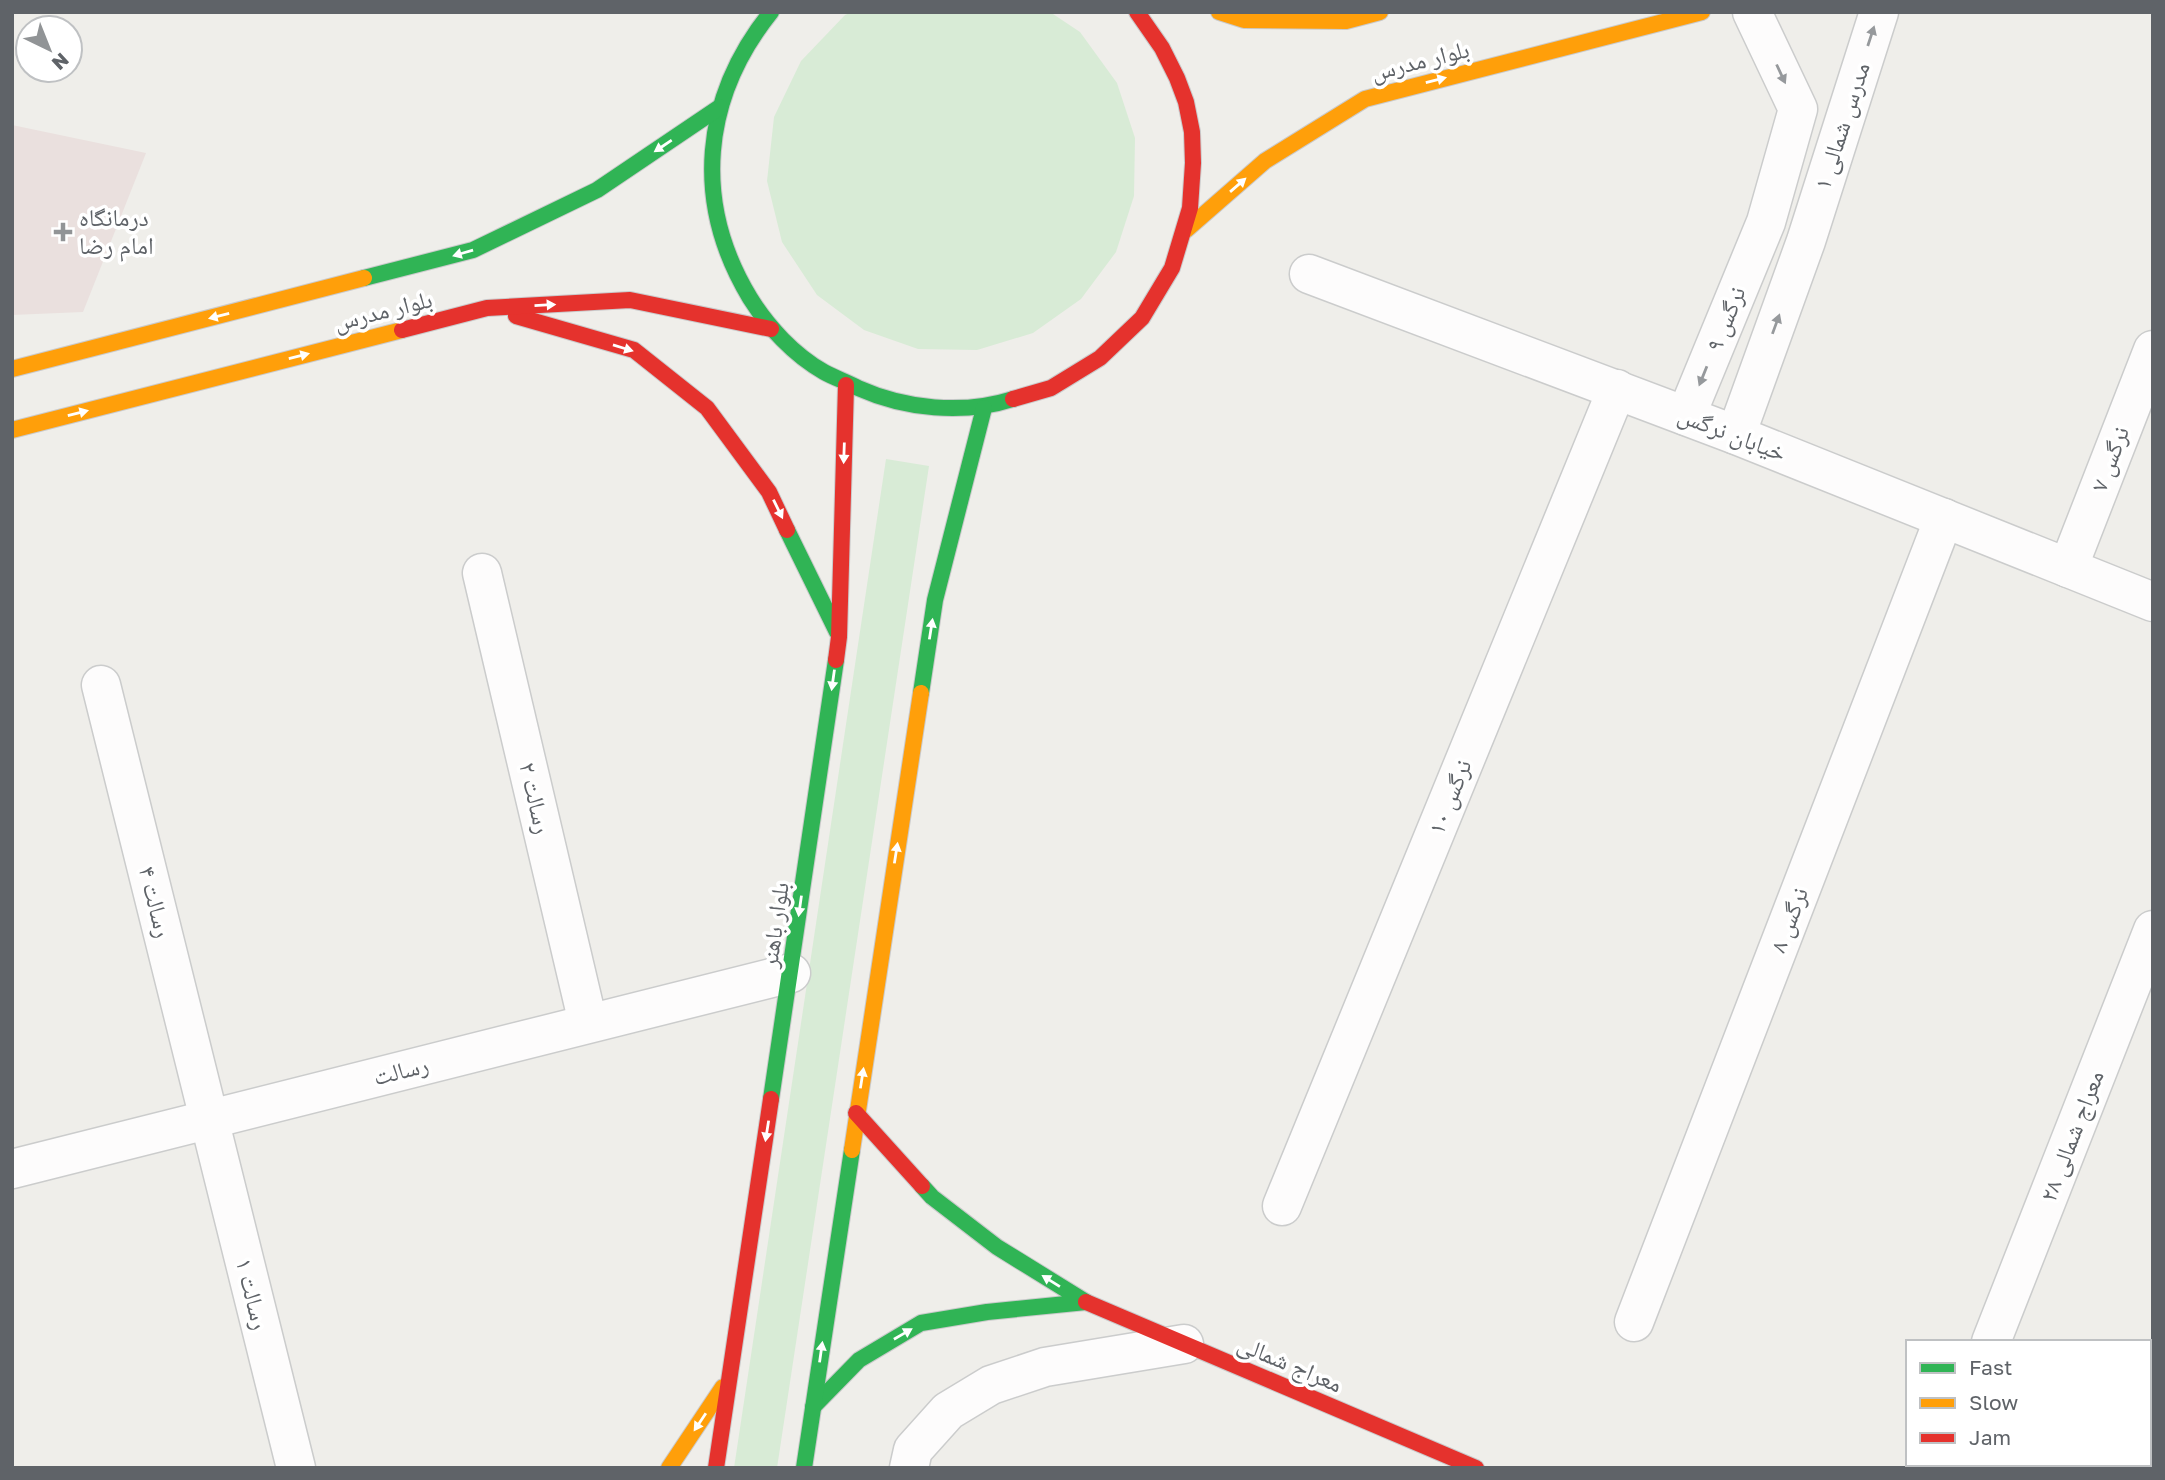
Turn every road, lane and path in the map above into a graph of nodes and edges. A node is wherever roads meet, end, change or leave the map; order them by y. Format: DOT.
graph roads {
  1 [pos="771,12"];
  2 [pos="1137,12"];
  3 [pos="1219,12"];
  4 [pos="1380,12"];
  5 [pos="1702,12"];
  6 [pos="1752,12"];
  7 [pos="1879,12"];
  8 [pos="720,107"];
  9 [pos="1766,222"];
  10 [pos="1186,230"];
  11 [pos="1806,241"];
  12 [pos="1309,274"];
  13 [pos="487,308"];
  14 [pos="771,329"];
  15 [pos="2153,350"];
  16 [pos="12,369"];
  17 [pos="846,385"];
  18 [pos="1617,389"];
  19 [pos="984,408"];
  20 [pos="1686,416"];
  21 [pos="12,430"];
  22 [pos="1736,435"];
  23 [pos="1944,518"];
  24 [pos="2068,568"];
  25 [pos="482,573"];
  26 [pos="2153,602"];
  27 [pos="839,637"];
  28 [pos="101,685"];
  29 [pos="2153,930"];
  30 [pos="791,973"];
  31 [pos="588,1023"];
  32 [pos="856,1113"];
  33 [pos="209,1119"];
  34 [pos="12,1169"];
  35 [pos="1282,1206"];
  36 [pos="1086,1302"];
  37 [pos="1634,1322"];
  38 [pos="1992,1340"];
  39 [pos="1184,1344"];
  40 [pos="730,1377"];
  41 [pos="813,1407"];
  42 [pos="296,1468"];
  43 [pos="669,1468"];
  44 [pos="716,1468"];
  45 [pos="804,1468"];
  46 [pos="909,1468"];
  47 [pos="1476,1468"];
  1 -- 8 [label="main road"];
  2 -- 10 [label="main road"];
  3 -- 4 [label="main road"];
  10 -- 5 [label="main road, بلوار مدرس, one-way"];
  6 -- 9 [label="street, مدرس شمالی ۱, one-way"];
  11 -- 7 [label="street, مدرس شمالی ۱, one-way"];
  8 -- 14 [label="main road"];
  8 -- 16 [label="main road, بلوار مدرس, one-way"];
  9 -- 20 [label="street, نرگس ۹, one-way"];
  10 -- 19 [label="main road"];
  22 -- 11 [label="street, نرگس ۹, one-way"];
  12 -- 18 [label="street, خیابان نرگس"];
  13 -- 14 [label="main road, بلوار مدرس, one-way"];
  21 -- 13 [label="main road, بلوار مدرس, one-way"];
  13 -- 27 [label="main road, one-way"];
  14 -- 17 [label="main road"];
  15 -- 24 [label="street, نرگس ۷"];
  17 -- 19 [label="main road"];
  17 -- 27 [label="main road, بلوار باهنر, one-way"];
  18 -- 20 [label="street, خیابان نرگس"];
  18 -- 35 [label="street, نرگس ۱۰"];
  32 -- 19 [label="main road, one-way"];
  20 -- 22 [label="street, خیابان نرگس"];
  22 -- 23 [label="street, خیابان نرگس"];
  23 -- 24 [label="street, خیابان نرگس"];
  23 -- 37 [label="street, نرگس ۸"];
  24 -- 26 [label="street, خیابان نرگس"];
  25 -- 31 [label="street, رسالت ۲"];
  27 -- 30 [label="main road, بلوار باهنر, one-way"];
  28 -- 33 [label="street, رسالت ۴"];
  29 -- 38 [label="street, معراج شمالی ۲۸"];
  30 -- 31 [label="street, رسالت"];
  30 -- 40 [label="main road, بلوار باهنر, one-way"];
  31 -- 33 [label="street, رسالت"];
  36 -- 32 [label="main road, معراج شمالی, one-way"];
  41 -- 32 [label="main road, one-way"];
  33 -- 34 [label="street, رسالت"];
  33 -- 42 [label="street, رسالت ۱"];
  36 -- 39 [label="main road, معراج شمالی"];
  41 -- 36 [label="main road, one-way"];
  39 -- 46 [label="street"];
  39 -- 47 [label="main road, معراج شمالی"];
  40 -- 43 [label="main road, one-way"];
  40 -- 44 [label="main road, بلوار باهنر"];
  41 -- 45 [label="main road"];
}
